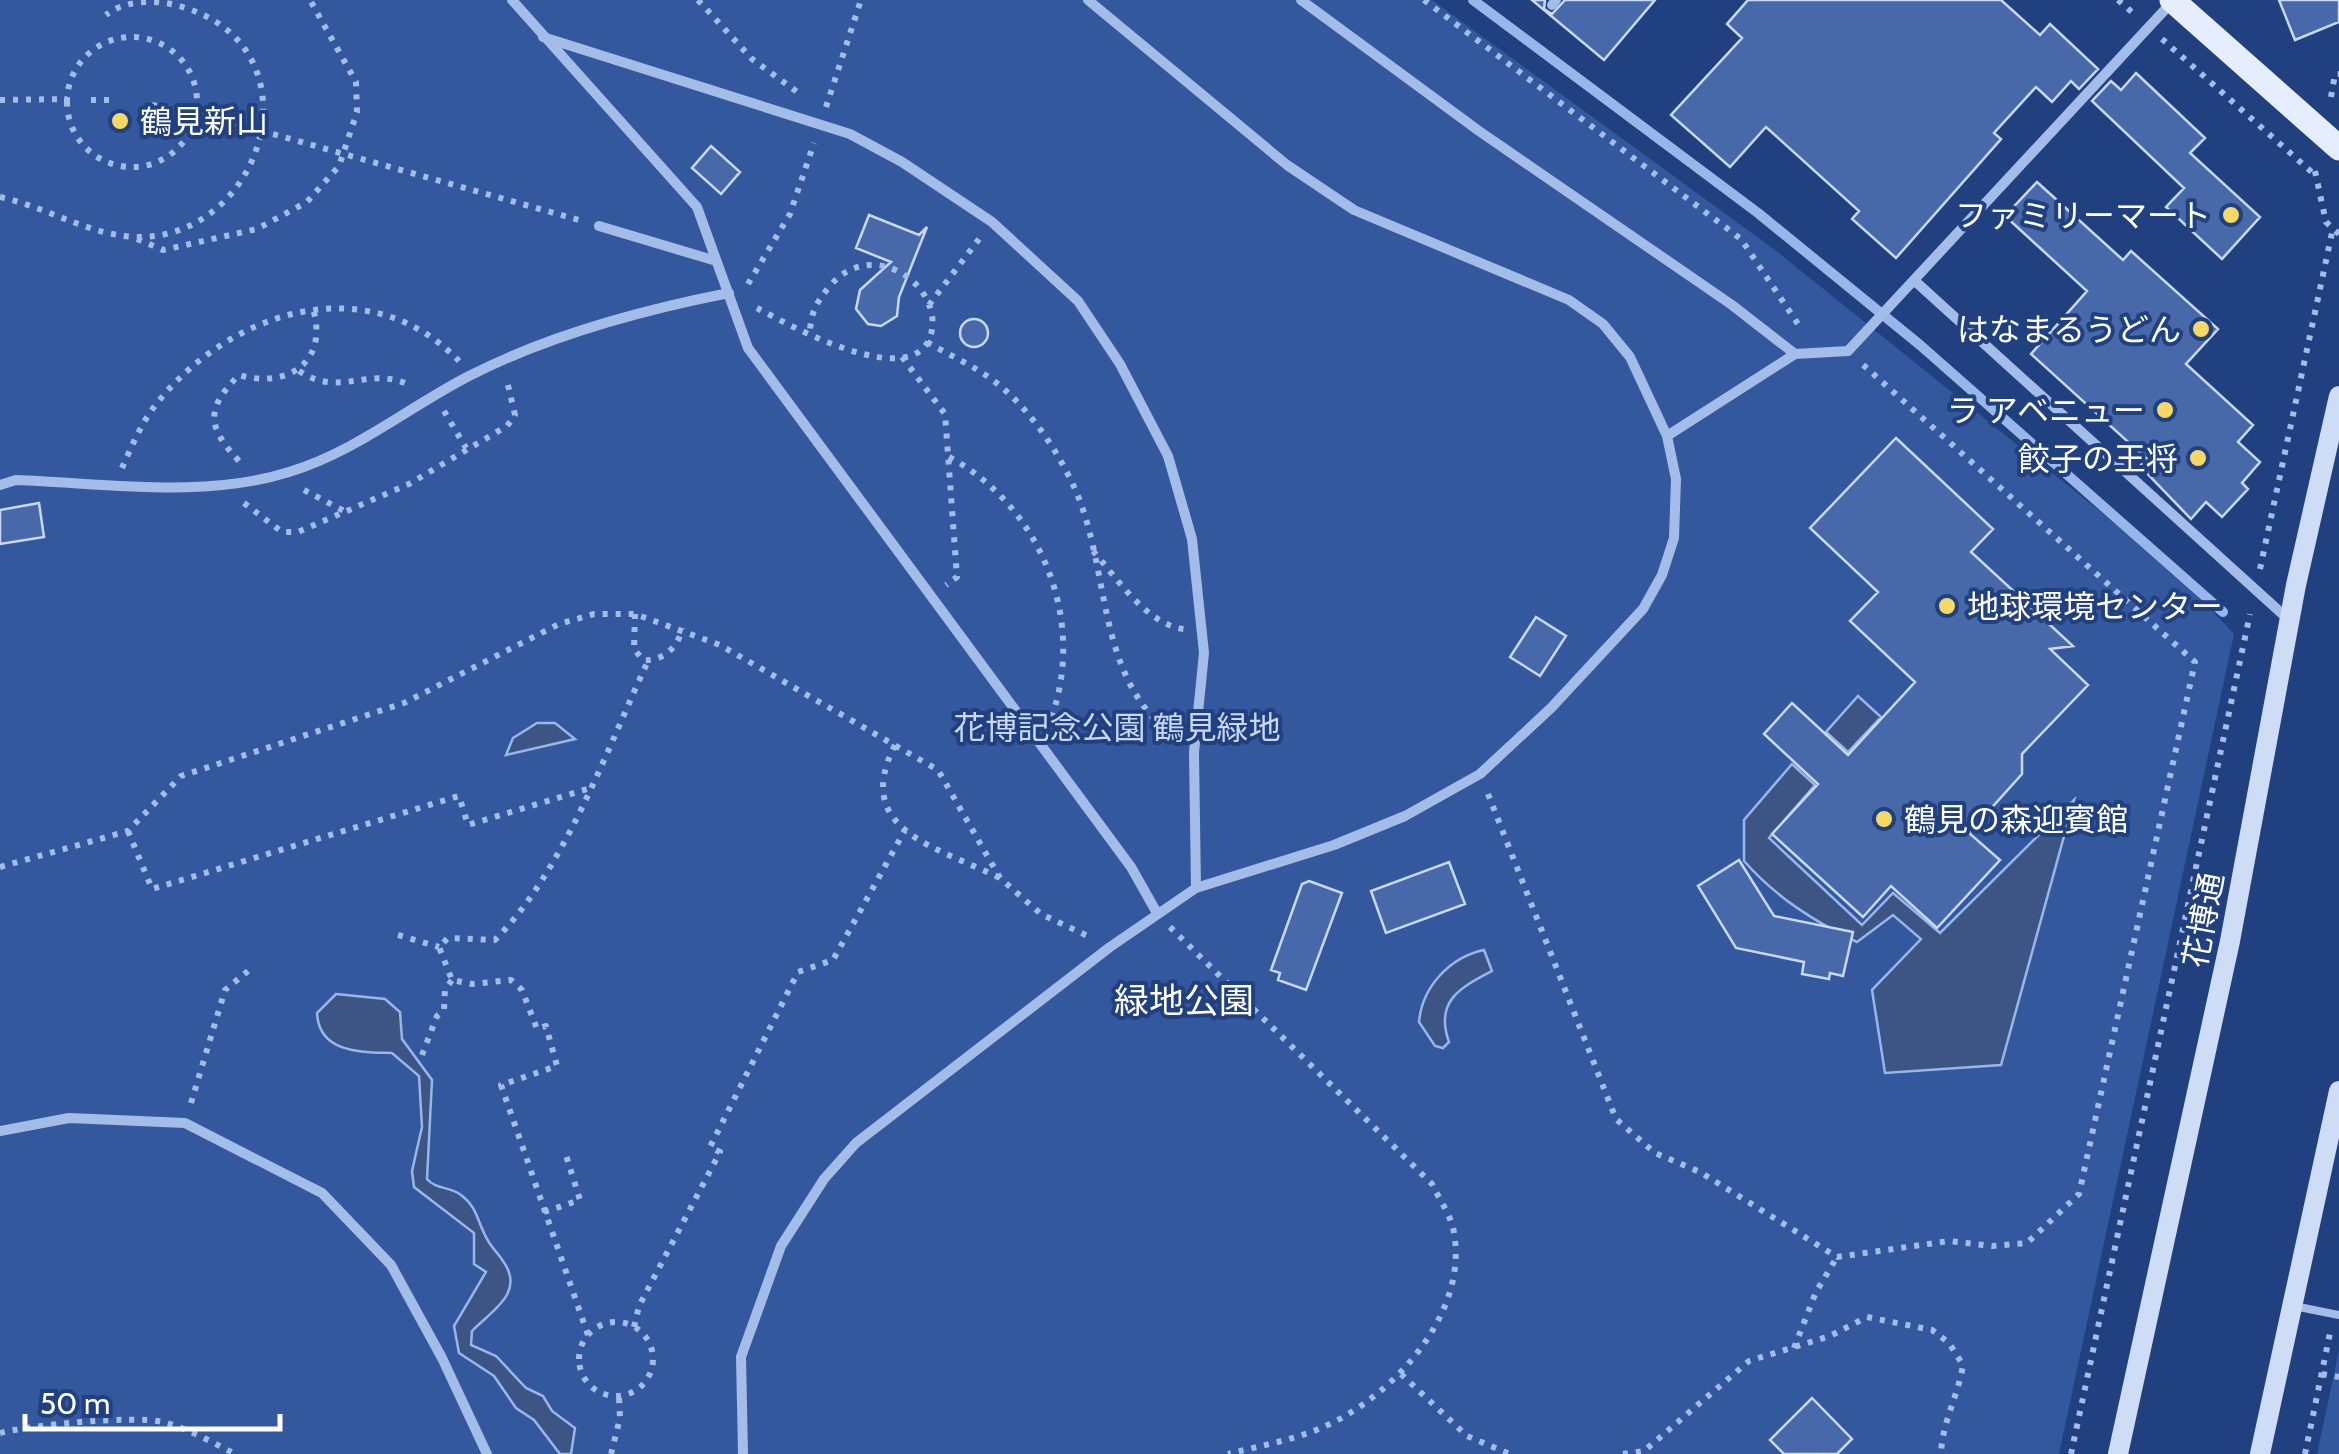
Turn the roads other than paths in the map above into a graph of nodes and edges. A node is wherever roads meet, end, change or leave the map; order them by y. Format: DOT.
graph roads {
  1 [pos="512,0"];
  2 [pos="1088,0"];
  3 [pos="1301,0"];
  4 [pos="2172,0"];
  5 [pos="543,38"];
  6 [pos="2339,148"];
  7 [pos="600,226"];
  8 [pos="712,260"];
  9 [pos="1916,282"];
  10 [pos="730,293"];
  11 [pos="1795,354"];
  12 [pos="2339,396"];
  13 [pos="1667,436"];
  14 [pos="0,485"];
  15 [pos="2289,620"];
  16 [pos="1196,888"];
  17 [pos="1157,913"];
  18 [pos="2339,1091"];
  19 [pos="0,1131"];
  20 [pos="2334,1138"];
  21 [pos="2292,1305"];
  22 [pos="2337,1314"];
  23 [pos="486,1454"];
  24 [pos="743,1454"];
  25 [pos="2118,1454"];
  26 [pos="2260,1454"];
  1 -- 5 [label="street"];
  2 -- 13 [label="street"];
  3 -- 11 [label="street"];
  4 -- 6 [label="main road"];
  4 -- 9 [label="street"];
  5 -- 8 [label="street"];
  5 -- 16 [label="street"];
  7 -- 8 [label="street"];
  8 -- 10 [label="street"];
  9 -- 11 [label="street"];
  9 -- 15 [label="street"];
  10 -- 14 [label="street"];
  10 -- 17 [label="street"];
  11 -- 13 [label="street"];
  12 -- 15 [label="street, 花博通"];
  13 -- 16 [label="street"];
  15 -- 25 [label="street, 花博通"];
  16 -- 17 [label="street"];
  17 -- 24 [label="street"];
  18 -- 20 [label="street"];
  19 -- 23 [label="street"];
  20 -- 21 [label="street"];
  21 -- 22 [label="lane"];
  21 -- 26 [label="street"];
}
